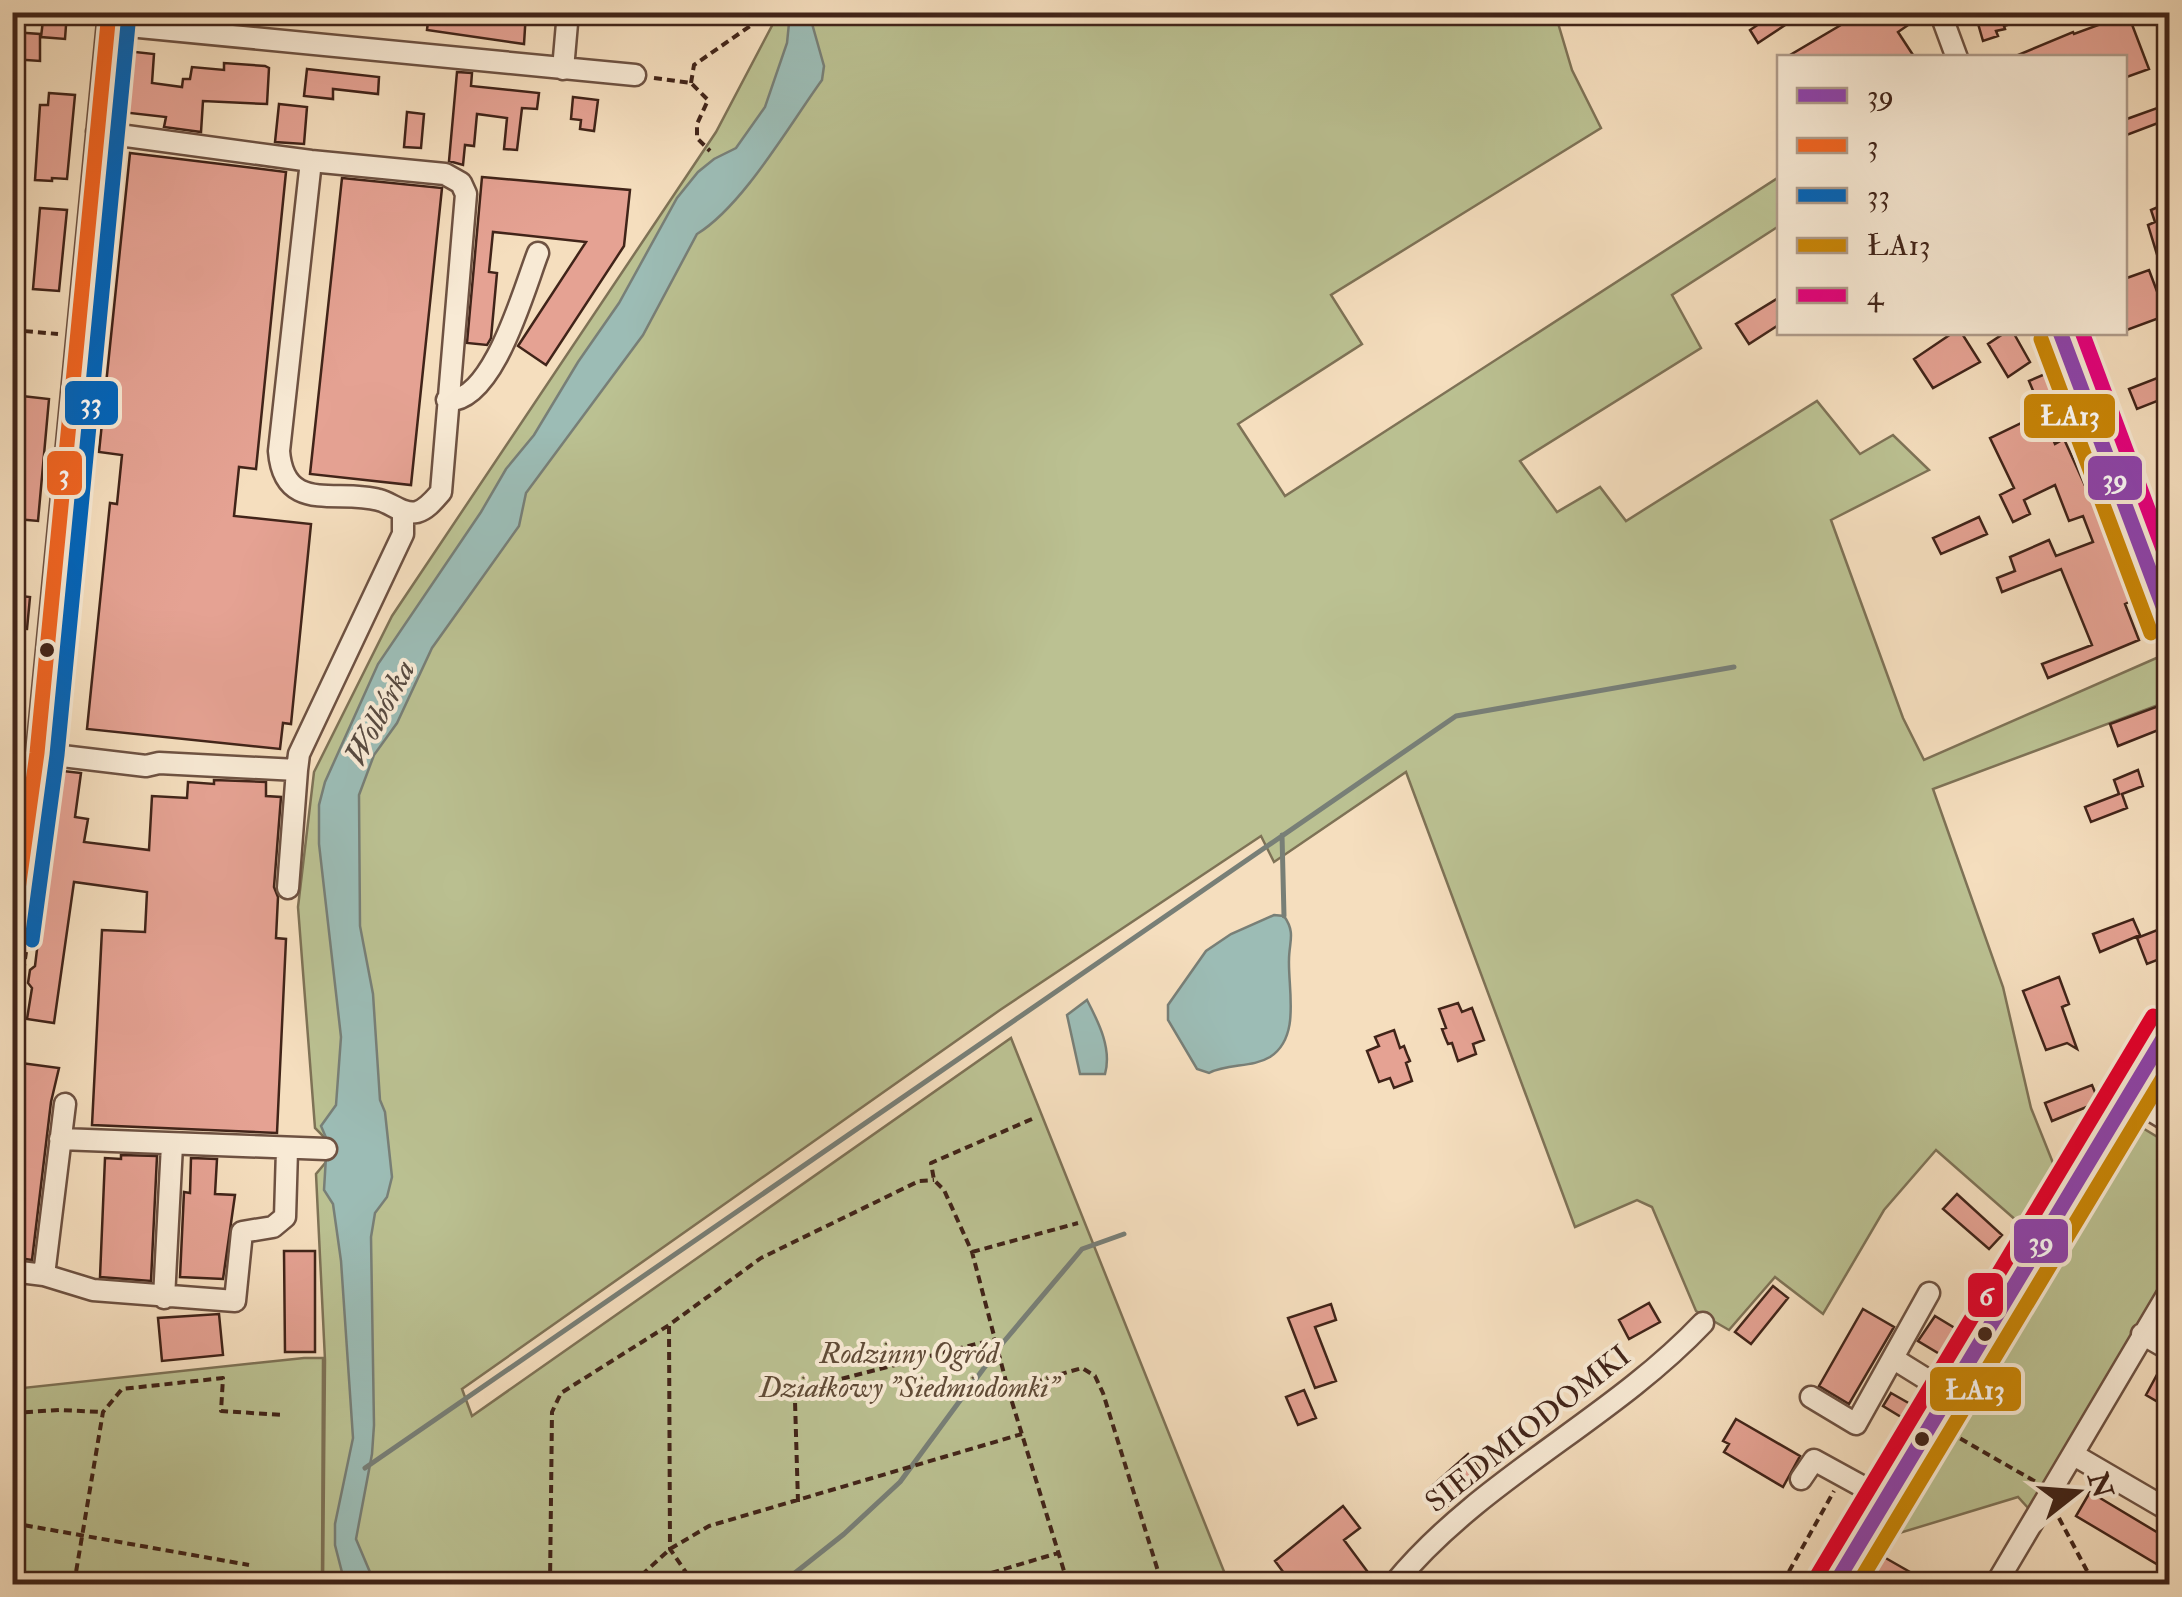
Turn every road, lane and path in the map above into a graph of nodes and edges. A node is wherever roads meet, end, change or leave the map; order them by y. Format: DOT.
graph roads {
  1 [pos="568,12"];
  2 [pos="762,12"];
  3 [pos="1940,12"];
  4 [pos="108,18"];
  5 [pos="1956,55"];
  6 [pos="563,69"];
  7 [pos="635,75"];
  8 [pos="691,83"];
  9 [pos="97,132"];
  10 [pos="710,150"];
  11 [pos="311,161"];
  12 [pos="538,253"];
  13 [pos="12,330"];
  14 [pos="2061,335"];
  15 [pos="78,336"];
  16 [pos="447,400"];
  17 [pos="403,511"];
  18 [pos="2170,626"];
  19 [pos="37,752"];
  20 [pos="297,770"];
  21 [pos="288,888"];
  22 [pos="12,936"];
  23 [pos="2170,1026"];
  24 [pos="2128,1097"];
  25 [pos="65,1104"];
  26 [pos="1032,1119"];
  27 [pos="2170,1122"];
  28 [pos="60,1139"];
  29 [pos="172,1145"];
  30 [pos="326,1149"];
  31 [pos="287,1150"];
  32 [pos="934,1180"];
  33 [pos="1078,1223"];
  34 [pos="972,1252"];
  35 [pos="12,1271"];
  36 [pos="44,1275"];
  37 [pos="2170,1290"];
  38 [pos="1929,1294"];
  39 [pos="164,1298"];
  40 [pos="1703,1323"];
  41 [pos="668,1326"];
  42 [pos="2142,1334"];
  43 [pos="996,1340"];
  44 [pos="2170,1350"];
  45 [pos="1894,1360"];
  46 [pos="1008,1389"];
  47 [pos="1952,1395"];
  48 [pos="1811,1397"];
  49 [pos="104,1412"];
  50 [pos="12,1414"];
  51 [pos="284,1415"];
  52 [pos="1949,1432"];
  53 [pos="1022,1434"];
  54 [pos="2074,1455"];
  55 [pos="1801,1480"];
  56 [pos="1855,1482"];
  57 [pos="2052,1492"];
  58 [pos="1887,1500"];
  59 [pos="798,1502"];
  60 [pos="2170,1511"];
  61 [pos="2059,1518"];
  62 [pos="12,1523"];
  63 [pos="82,1535"];
  64 [pos="670,1548"];
  65 [pos="1058,1552"];
  66 [pos="250,1565"];
  67 [pos="2004,1582"];
  68 [pos="74,1584"];
  69 [pos="550,1584"];
  70 [pos="632,1584"];
  71 [pos="694,1584"];
  72 [pos="954,1584"];
  73 [pos="1068,1584"];
  74 [pos="1162,1584"];
  75 [pos="1394,1584"];
  76 [pos="1788,1584"];
  77 [pos="1836,1584"];
  78 [pos="2094,1584"];
  1 -- 6 [label="street"];
  2 -- 8 [label="path"];
  3 -- 5 [label="street"];
  4 -- 6 [label="street"];
  4 -- 9 [label="street"];
  6 -- 7 [label="street"];
  7 -- 8 [label="path"];
  8 -- 10 [label="path"];
  9 -- 11 [label="street"];
  9 -- 15 [label="street"];
  11 -- 16 [label="street"];
  11 -- 17 [label="street"];
  12 -- 16 [label="street"];
  13 -- 15 [label="path"];
  14 -- 18 [label="street"];
  15 -- 19 [label="street"];
  16 -- 17 [label="street"];
  17 -- 20 [label="street"];
  19 -- 20 [label="street"];
  19 -- 22 [label="street"];
  20 -- 21 [label="street"];
  23 -- 24 [label="street"];
  24 -- 27 [label="street"];
  24 -- 47 [label="street"];
  25 -- 28 [label="street"];
  26 -- 32 [label="path"];
  28 -- 29 [label="street"];
  28 -- 36 [label="street"];
  29 -- 31 [label="street"];
  29 -- 39 [label="street"];
  30 -- 31 [label="street"];
  31 -- 39 [label="street"];
  32 -- 34 [label="path"];
  32 -- 41 [label="path"];
  33 -- 34 [label="path"];
  34 -- 43 [label="path"];
  35 -- 36 [label="street"];
  36 -- 39 [label="street"];
  37 -- 42 [label="street"];
  38 -- 45 [label="street"];
  40 -- 75 [label="street, SIEDMIODOMKI"];
  41 -- 64 [label="path"];
  41 -- 69 [label="path"];
  42 -- 44 [label="street"];
  42 -- 54 [label="street"];
  43 -- 46 [label="path"];
  43 -- 59 [label="path"];
  45 -- 47 [label="street"];
  45 -- 48 [label="street"];
  46 -- 53 [label="path"];
  46 -- 74 [label="path"];
  47 -- 58 [label="street"];
  49 -- 50 [label="path"];
  49 -- 51 [label="path"];
  49 -- 63 [label="path"];
  52 -- 57 [label="path"];
  53 -- 59 [label="path"];
  53 -- 65 [label="path"];
  54 -- 57 [label="street"];
  54 -- 60 [label="street"];
  55 -- 56 [label="street"];
  56 -- 58 [label="street"];
  56 -- 76 [label="path"];
  57 -- 67 [label="street"];
  58 -- 77 [label="street"];
  59 -- 64 [label="path"];
  61 -- 78 [label="path"];
  62 -- 63 [label="path"];
  63 -- 66 [label="path"];
  63 -- 68 [label="path"];
  64 -- 70 [label="path"];
  64 -- 71 [label="path"];
  65 -- 72 [label="path"];
  65 -- 73 [label="path"];
}
